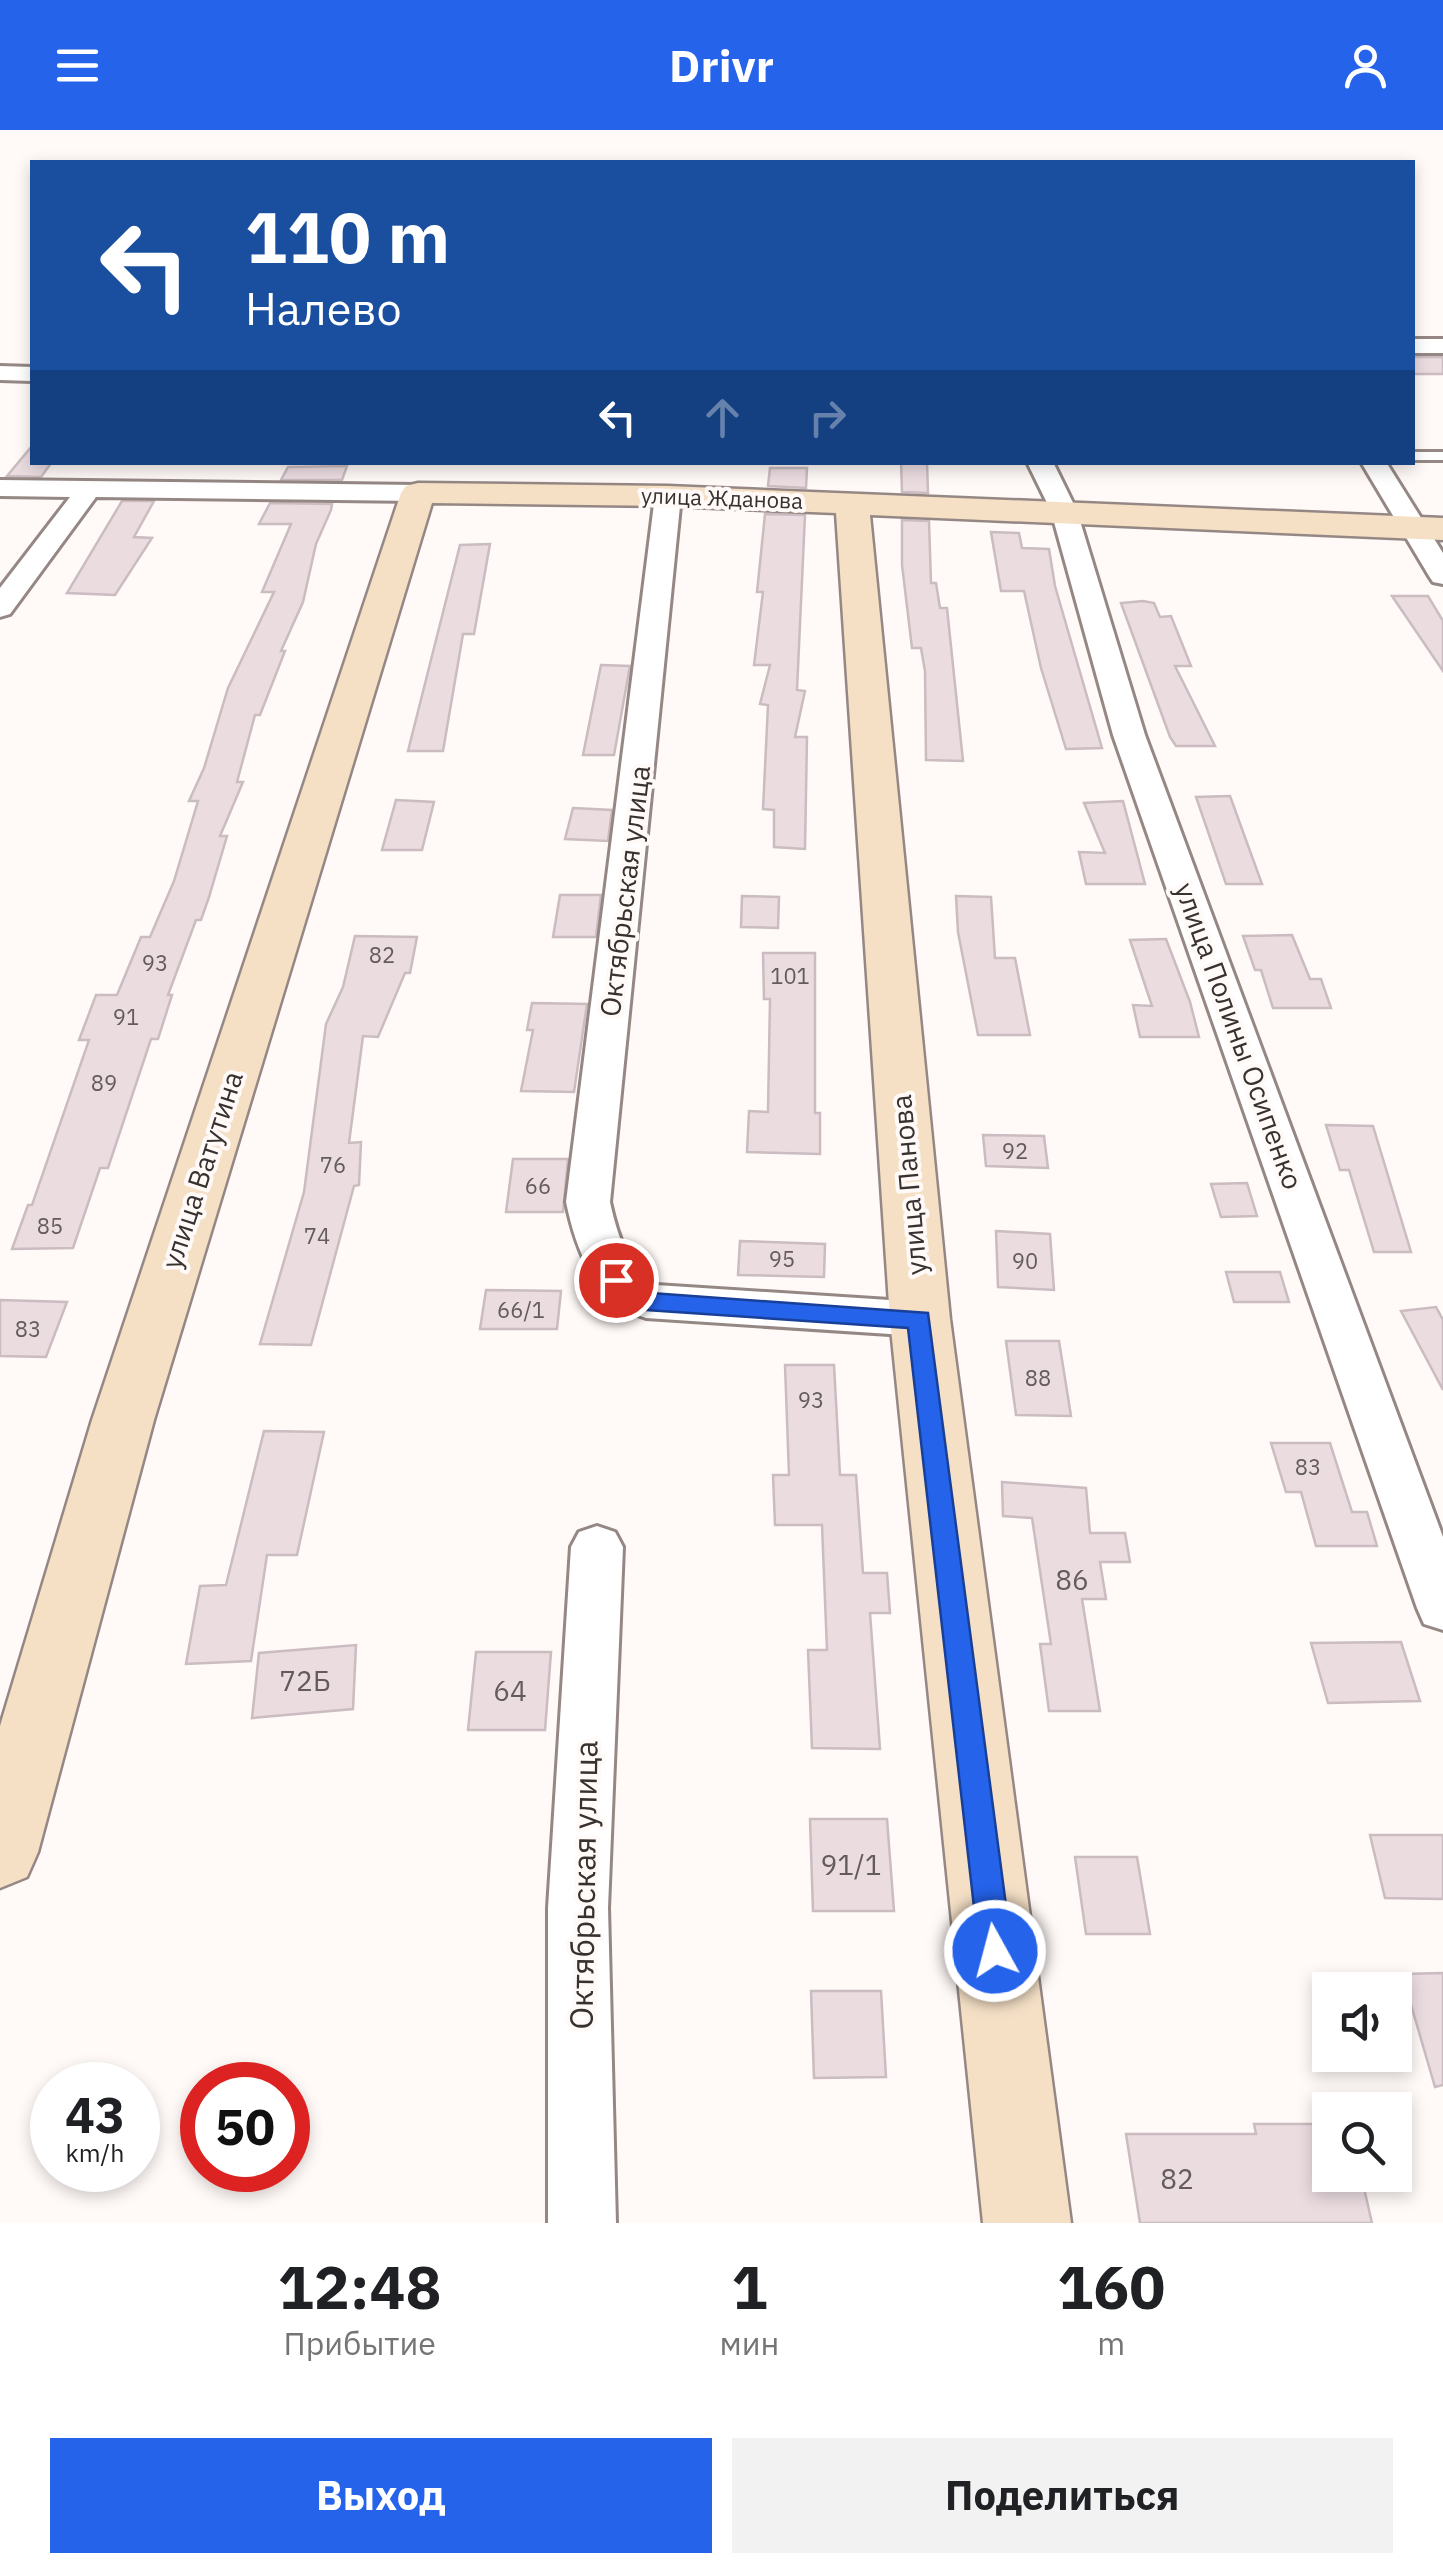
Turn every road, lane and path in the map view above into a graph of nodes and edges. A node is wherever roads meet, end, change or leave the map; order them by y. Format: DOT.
graph roads {
  1 [pos="1415,346"];
  2 [pos="1443,346"];
  3 [pos="0,373"];
  4 [pos="30,374"];
  5 [pos="1415,456"];
  6 [pos="1443,456"];
  7 [pos="1042,465"];
  8 [pos="1375,465"];
  9 [pos="396,482"];
  10 [pos="0,488"];
  11 [pos="89,489"];
  12 [pos="668,496"];
  13 [pos="852,503"];
  14 [pos="1064,510"];
  15 [pos="1427,529"];
  16 [pos="1443,576"];
  17 [pos="0,608"];
  18 [pos="920,1319"];
  19 [pos="597,1547"];
  20 [pos="1443,1608"];
  21 [pos="0,1852"];
  22 [pos="582,2223"];
  23 [pos="1027,2223"];
  1 -- 2 [label="street"];
  3 -- 4 [label="street"];
  5 -- 6 [label="lane"];
  7 -- 14 [label="street, улица Полины Осипенко"];
  8 -- 15 [label="street"];
  9 -- 11 [label="street, улица Жданова"];
  9 -- 12 [label="main road, улица Жданова"];
  9 -- 21 [label="main road, улица Ватутина"];
  10 -- 11 [label="street, улица Жданова"];
  11 -- 17 [label="street"];
  12 -- 13 [label="main road, улица Жданова"];
  12 -- 18 [label="street, Октябрьская улица"];
  13 -- 14 [label="main road, улица Жданова"];
  13 -- 18 [label="main road, улица Панова"];
  14 -- 15 [label="main road, улица Жданова"];
  14 -- 20 [label="street, улица Полины Осипенко"];
  15 -- 16 [label="street"];
  18 -- 23 [label="main road, улица Панова"];
  19 -- 22 [label="street, Октябрьская улица"];
}
